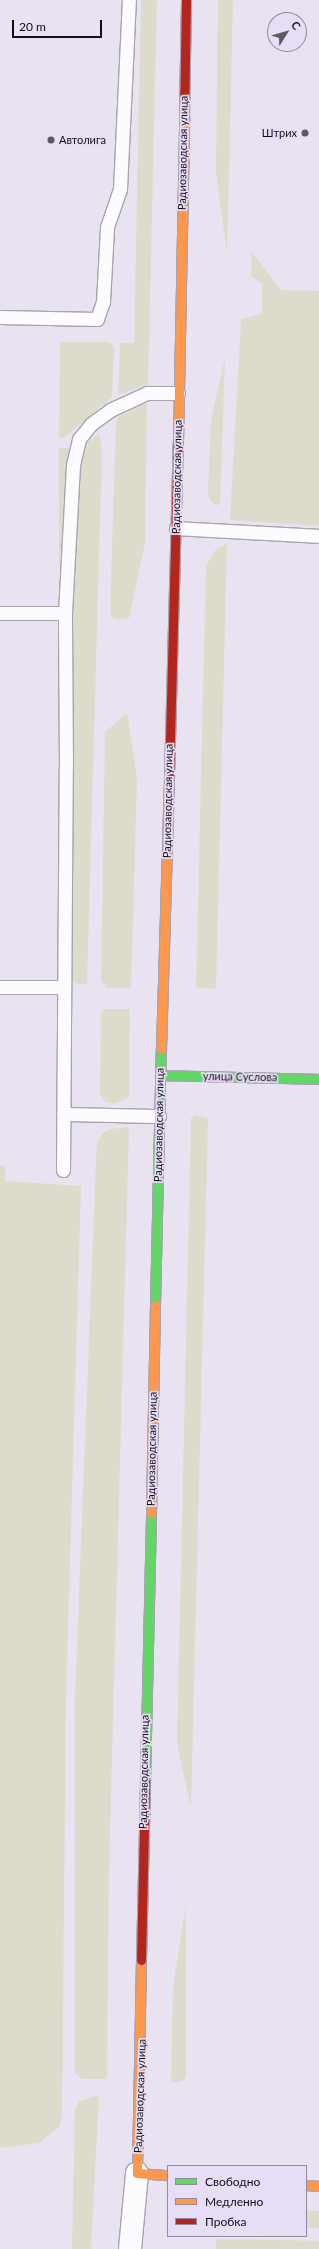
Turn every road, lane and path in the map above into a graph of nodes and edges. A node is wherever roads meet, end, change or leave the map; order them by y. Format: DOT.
graph roads {
  1 [pos="129,0"];
  2 [pos="186,0"];
  3 [pos="0,317"];
  4 [pos="178,393"];
  5 [pos="176,528"];
  6 [pos="319,536"];
  7 [pos="0,613"];
  8 [pos="64,613"];
  9 [pos="64,987"];
  10 [pos="0,988"];
  11 [pos="160,1076"];
  12 [pos="319,1080"];
  13 [pos="63,1114"];
  14 [pos="160,1116"];
  15 [pos="63,1170"];
  16 [pos="137,2173"];
  17 [pos="167,2175"];
  18 [pos="307,2185"];
  19 [pos="319,2186"];
  20 [pos="130,2249"];
  1 -- 3 [label="lane"];
  2 -- 4 [label="street, Радиозаводская улица"];
  4 -- 5 [label="street, Радиозаводская улица"];
  4 -- 8 [label="lane"];
  5 -- 6 [label="lane"];
  5 -- 11 [label="street, Радиозаводская улица"];
  7 -- 8 [label="lane"];
  8 -- 9 [label="lane"];
  9 -- 10 [label="lane"];
  9 -- 13 [label="lane"];
  11 -- 12 [label="street, улица Суслова"];
  11 -- 14 [label="street, Радиозаводская улица"];
  13 -- 14 [label="lane"];
  13 -- 15 [label="lane"];
  14 -- 16 [label="street, Радиозаводская улица"];
  16 -- 17 [label="street"];
  16 -- 20 [label="street, Радиозаводская улица"];
  18 -- 19 [label="street"];
}
